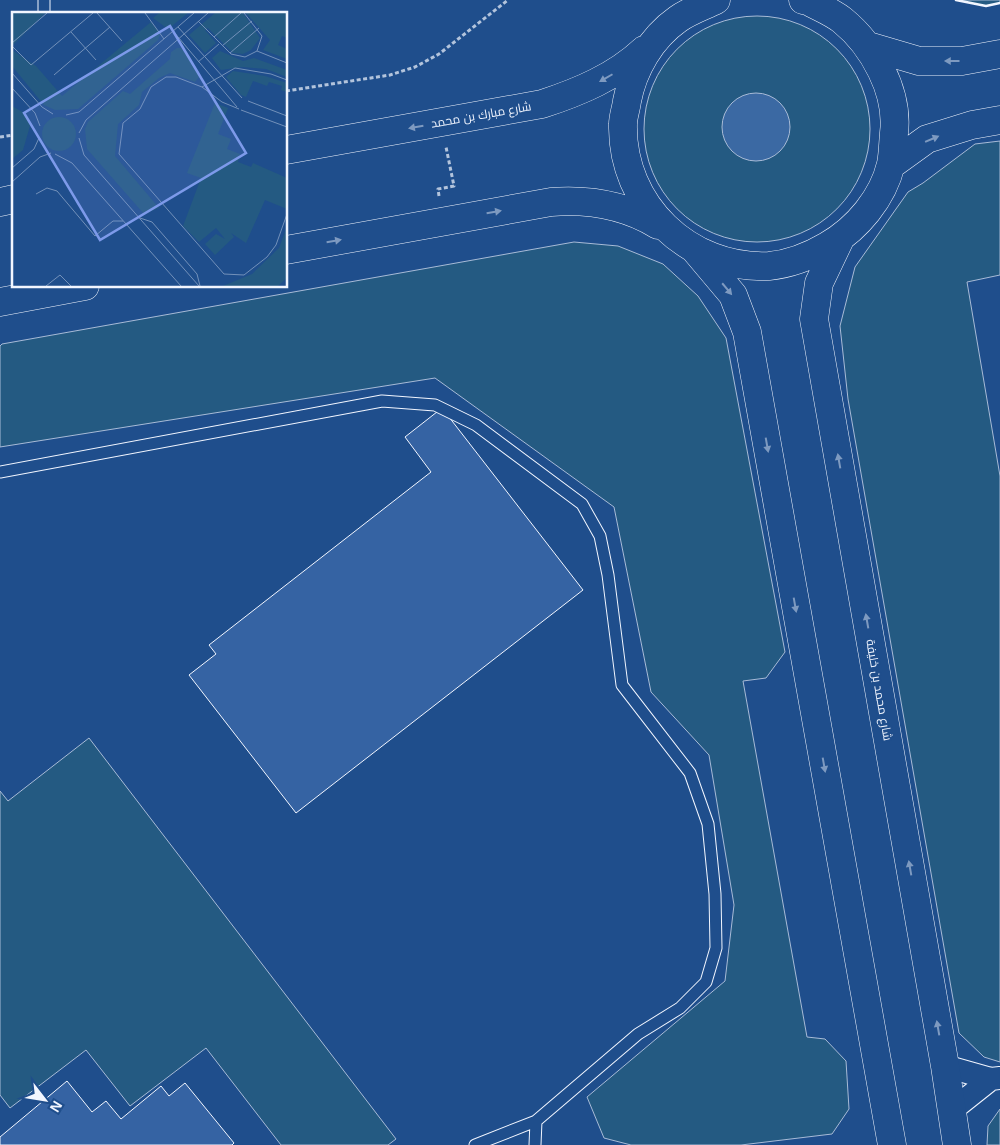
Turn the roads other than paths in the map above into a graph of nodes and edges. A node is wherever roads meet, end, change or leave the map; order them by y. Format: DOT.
graph roads {
  1 [pos="716,0"];
  2 [pos="806,0"];
  3 [pos="680,9"];
  4 [pos="658,38"];
  5 [pos="868,46"];
  6 [pos="1000,54"];
  7 [pos="1000,120"];
  8 [pos="288,150"];
  9 [pos="891,165"];
  10 [pos="665,229"];
  11 [pos="840,238"];
  12 [pos="288,250"];
  13 [pos="696,251"];
  14 [pos="74,288"];
  15 [pos="0,302"];
  16 [pos="0,472"];
  17 [pos="945,1066"];
  18 [pos="995,1078"];
  19 [pos="952,1110"];
  20 [pos="536,1121"];
  21 [pos="475,1145"];
  22 [pos="535,1145"];
  23 [pos="892,1145"];
  24 [pos="954,1145"];
  1 -- 3 [label="main road"];
  2 -- 5 [label="main road"];
  3 -- 4 [label="main road"];
  4 -- 8 [label="main road, شارع مبارك بن محمد, one-way"];
  4 -- 10 [label="main road"];
  6 -- 5 [label="main road, one-way"];
  5 -- 9 [label="main road"];
  9 -- 7 [label="main road, one-way"];
  9 -- 11 [label="main road"];
  12 -- 10 [label="main road, one-way"];
  10 -- 13 [label="main road"];
  11 -- 13 [label="main road"];
  17 -- 11 [label="main road, شارع محمد بن خليفة, one-way"];
  13 -- 23 [label="main road, one-way"];
  14 -- 15 [label="main road"];
  16 -- 20 [label="lane"];
  17 -- 18 [label="street"];
  17 -- 19 [label="main road, شارع محمد بن خليفة"];
  18 -- 19 [label="street"];
  19 -- 24 [label="main road, شارع محمد بن خليفة"];
  20 -- 21 [label="lane"];
  20 -- 22 [label="lane"];
}
